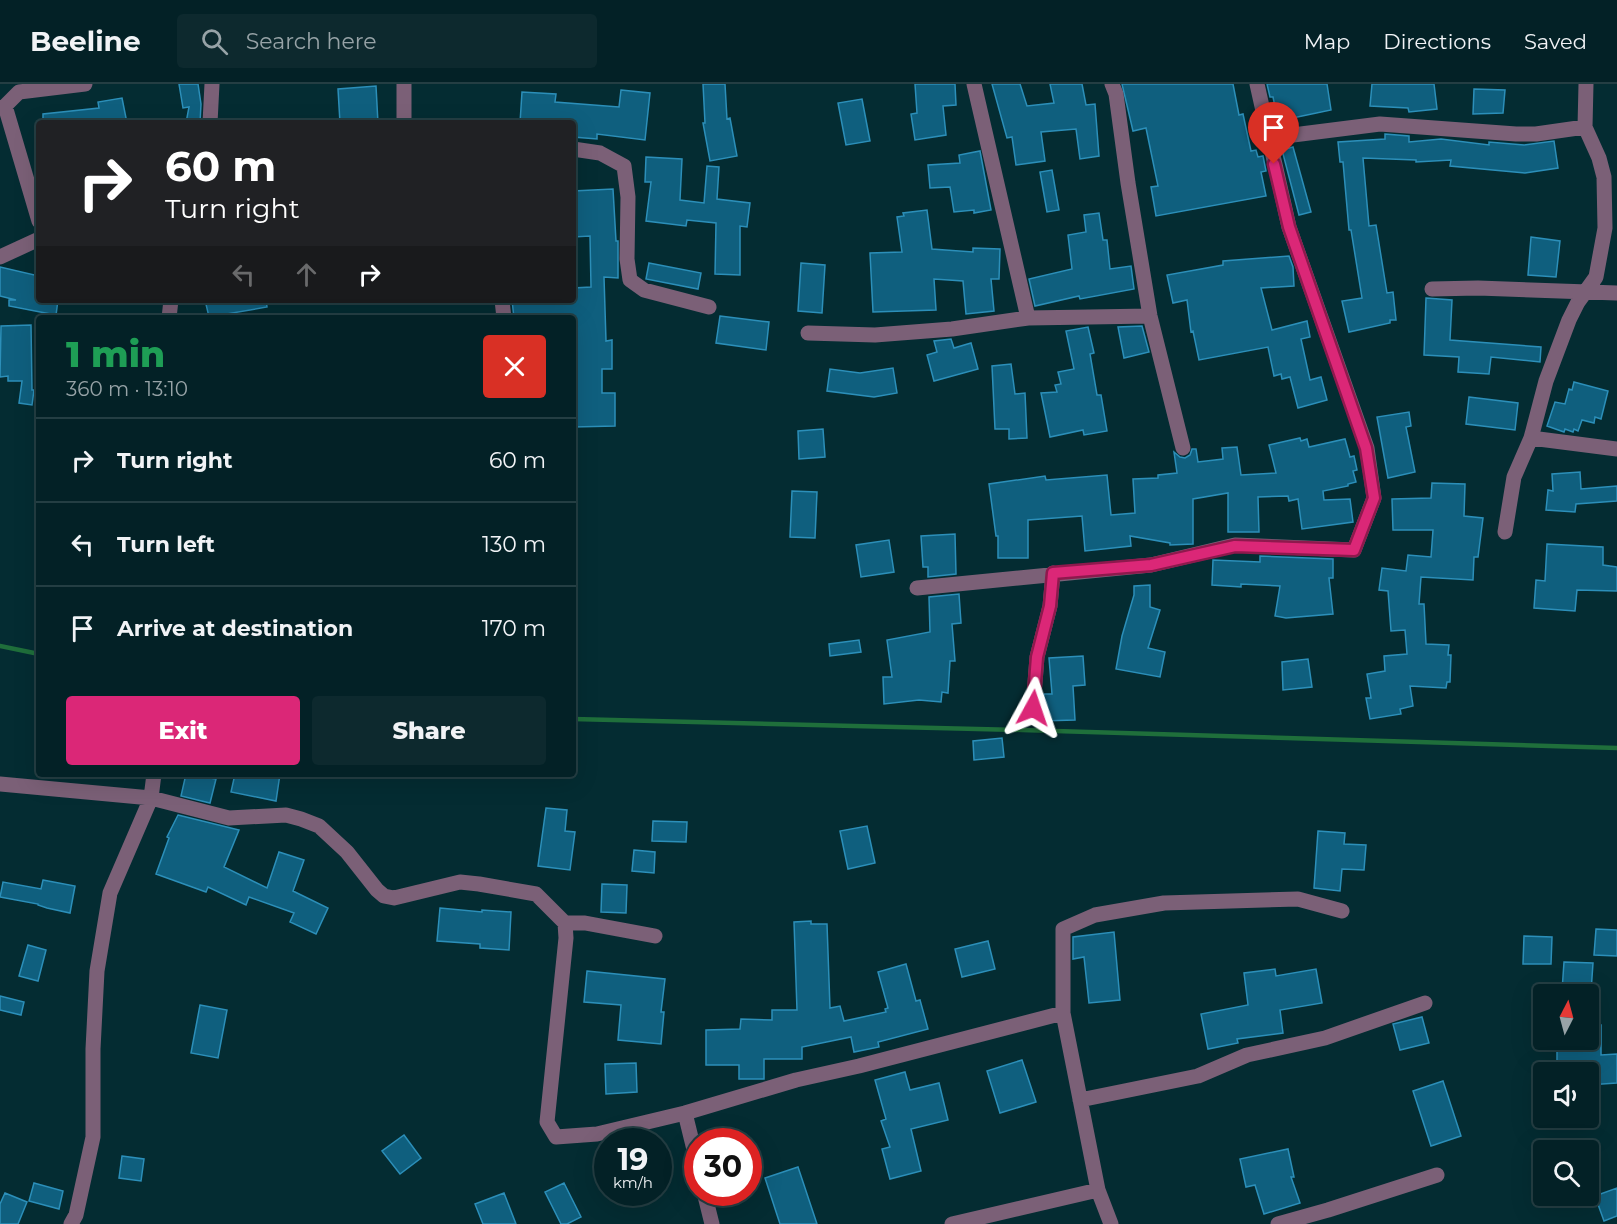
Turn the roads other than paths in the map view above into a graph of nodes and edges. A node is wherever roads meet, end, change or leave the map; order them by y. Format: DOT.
graph roads {
  1 [pos="85,84"];
  2 [pos="212,84"];
  3 [pos="404,84"];
  4 [pos="974,84"];
  5 [pos="1112,84"];
  6 [pos="1257,84"];
  7 [pos="1586,84"];
  8 [pos="3,107"];
  9 [pos="210,120"];
  10 [pos="404,120"];
  11 [pos="1585,127"];
  12 [pos="1269,142"];
  13 [pos="576,149"];
  14 [pos="36,212"];
  15 [pos="36,240"];
  16 [pos="0,257"];
  17 [pos="1432,289"];
  18 [pos="1586,291"];
  19 [pos="1617,293"];
  20 [pos="709,307"];
  21 [pos="1150,316"];
  22 [pos="1028,318"];
  23 [pos="808,333"];
  24 [pos="1531,438"];
  25 [pos="1183,448"];
  26 [pos="1617,449"];
  27 [pos="1505,532"];
  28 [pos="1053,573"];
  29 [pos="917,588"];
  30 [pos="1033,708"];
  31 [pos="154,777"];
  32 [pos="0,784"];
  33 [pos="151,798"];
  34 [pos="1342,911"];
  35 [pos="565,923"];
  36 [pos="656,936"];
  37 [pos="1425,1003"];
  38 [pos="1063,1013"];
  39 [pos="1080,1100"];
  40 [pos="685,1113"];
  41 [pos="689,1128"];
  42 [pos="1437,1174"];
  43 [pos="1098,1190"];
  44 [pos="708,1206"];
  45 [pos="71,1224"];
  46 [pos="712,1224"];
  47 [pos="952,1224"];
  48 [pos="1111,1224"];
  49 [pos="1278,1224"];
  1 -- 8 [label="street"];
  2 -- 9 [label="street"];
  3 -- 10 [label="street"];
  4 -- 22 [label="street"];
  5 -- 21 [label="street"];
  6 -- 12 [label="street"];
  7 -- 11 [label="street"];
  8 -- 14 [label="street"];
  11 -- 12 [label="street"];
  11 -- 18 [label="street"];
  12 -- 28 [label="street"];
  13 -- 20 [label="street"];
  15 -- 16 [label="street"];
  17 -- 18 [label="street"];
  18 -- 19 [label="street"];
  18 -- 24 [label="street"];
  21 -- 22 [label="street"];
  21 -- 25 [label="street"];
  22 -- 23 [label="street"];
  24 -- 26 [label="street"];
  24 -- 27 [label="street"];
  28 -- 29 [label="street"];
  28 -- 30 [label="street"];
  31 -- 33 [label="street"];
  32 -- 33 [label="street"];
  33 -- 35 [label="street"];
  33 -- 45 [label="street"];
  34 -- 38 [label="street"];
  35 -- 36 [label="street"];
  35 -- 40 [label="street"];
  37 -- 39 [label="street"];
  38 -- 39 [label="street"];
  38 -- 40 [label="street"];
  39 -- 43 [label="street"];
  40 -- 41 [label="street"];
  42 -- 49 [label="street"];
  43 -- 47 [label="street"];
  43 -- 48 [label="street"];
  44 -- 46 [label="street"];
}
